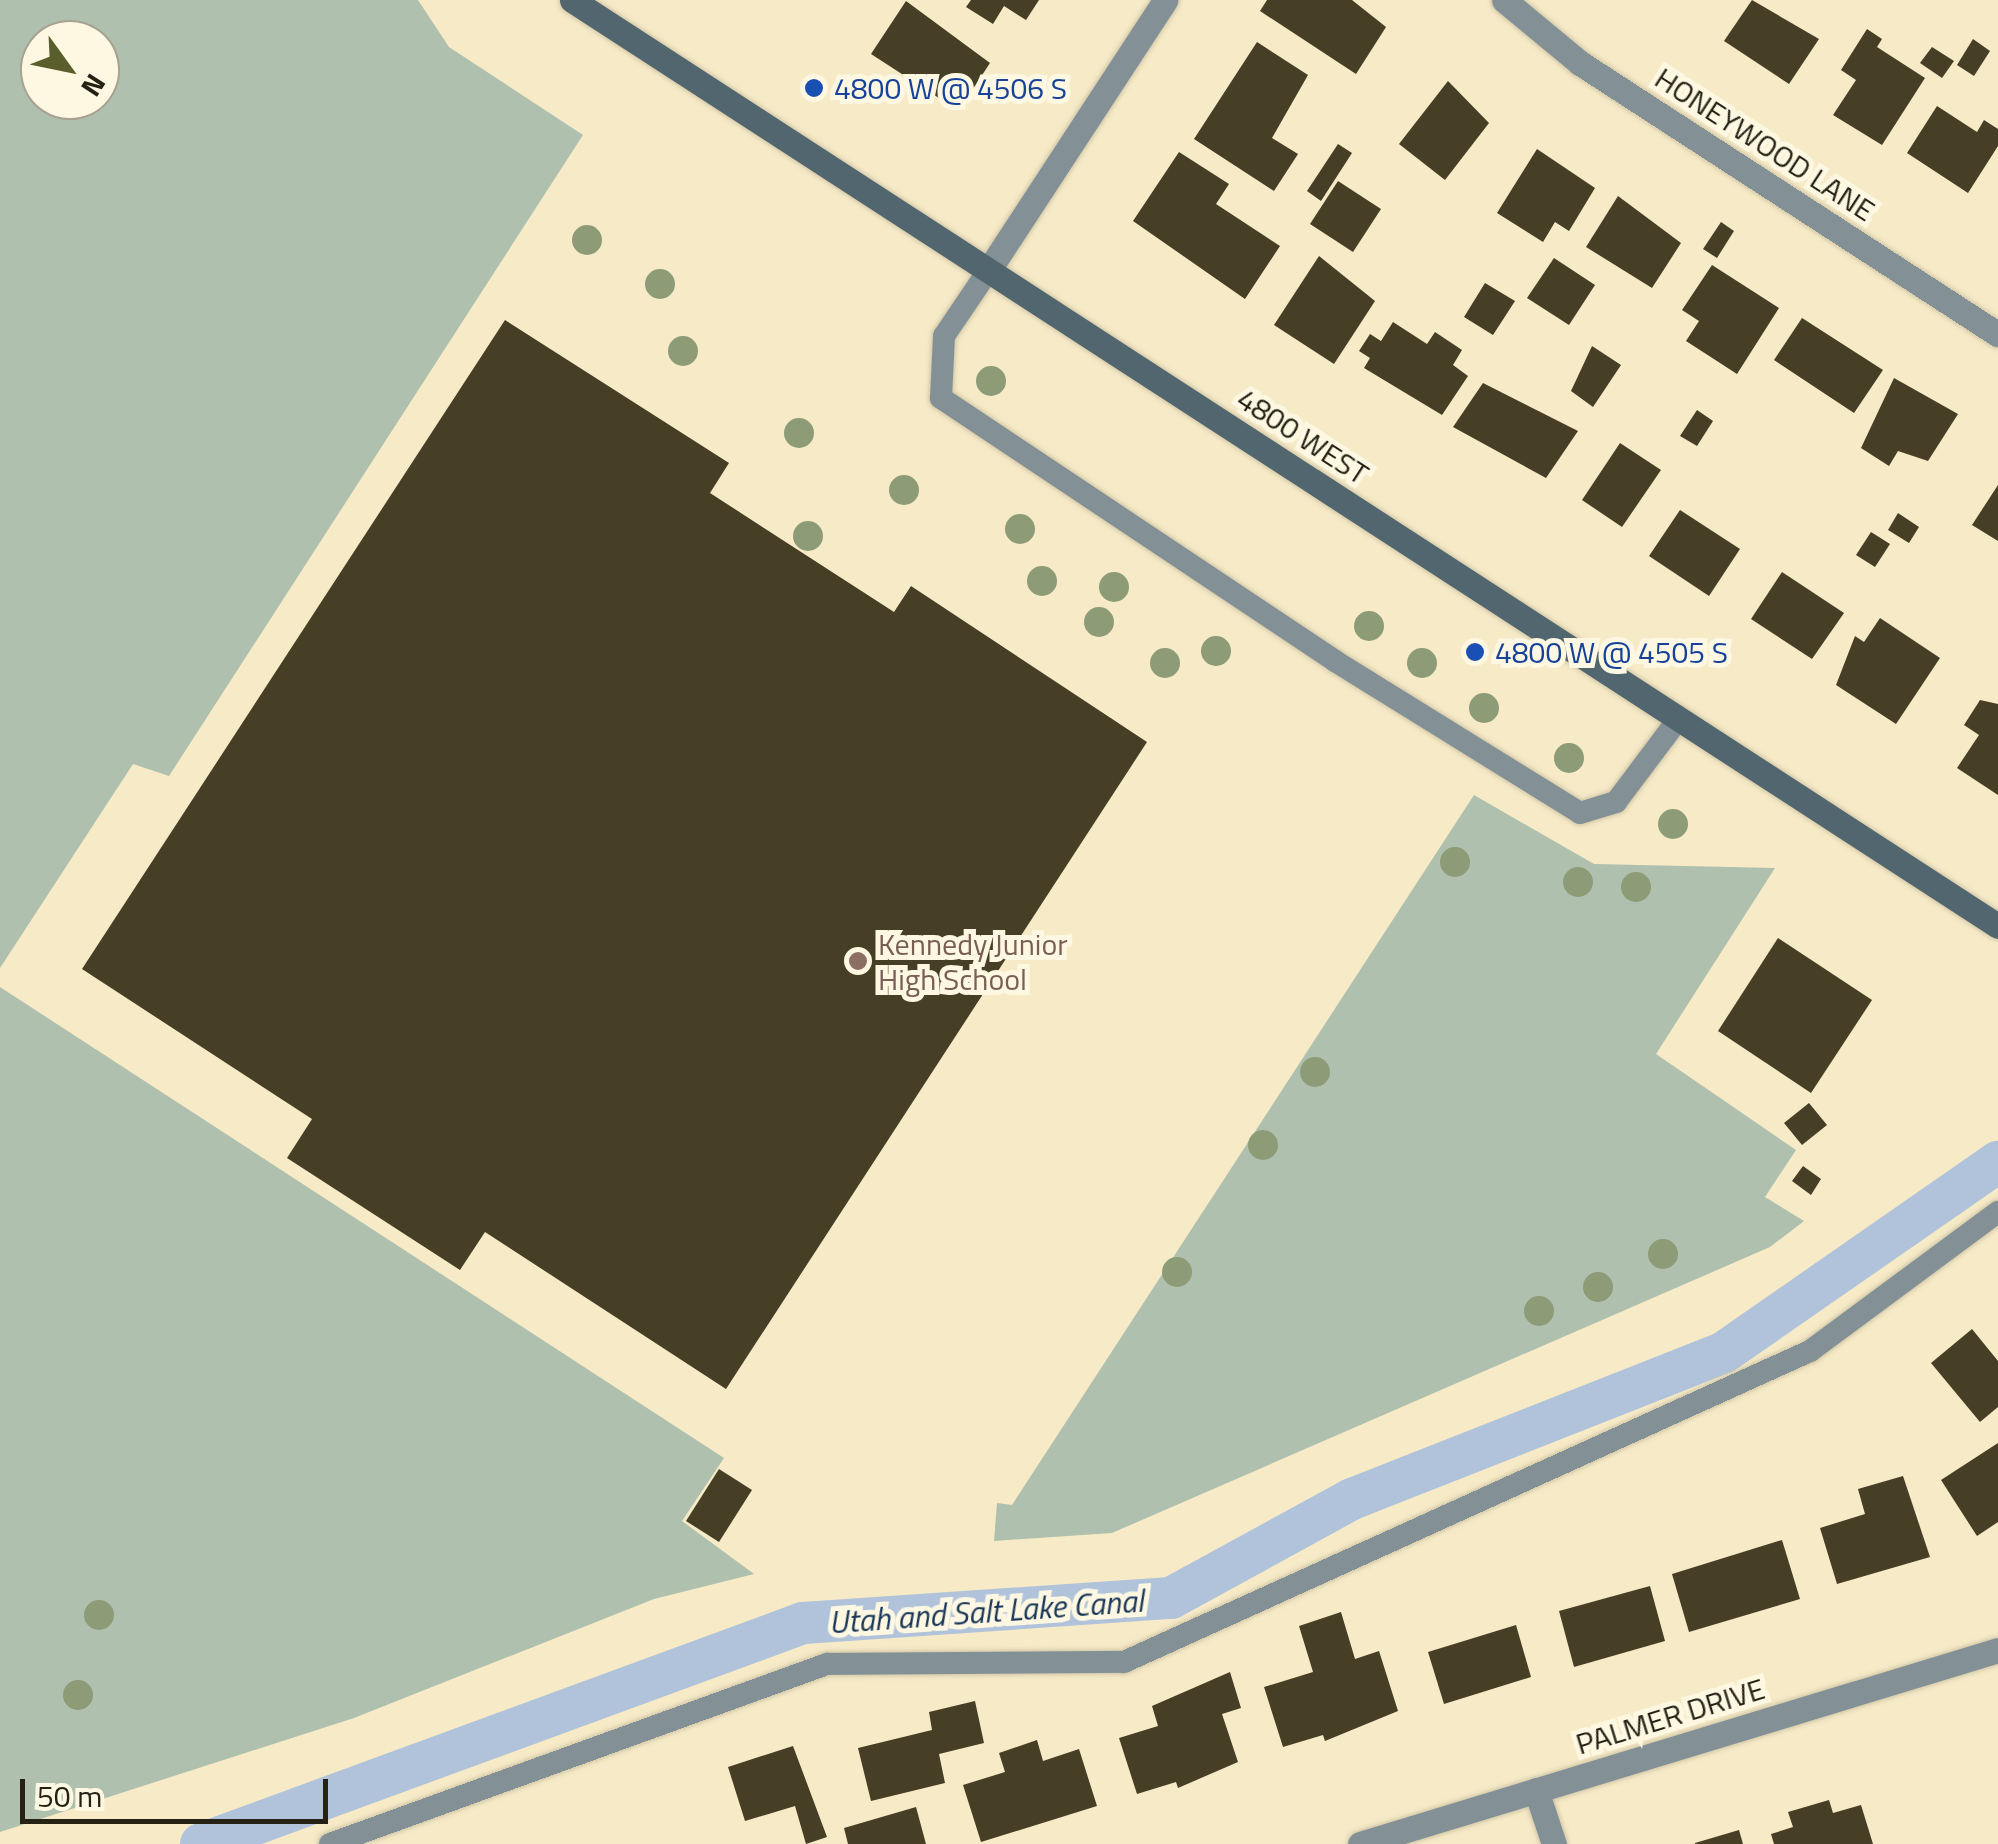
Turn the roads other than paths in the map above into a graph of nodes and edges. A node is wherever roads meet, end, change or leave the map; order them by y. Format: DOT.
graph roads {
  1 [pos="572,0"];
  2 [pos="1164,0"];
  3 [pos="1504,0"];
  4 [pos="988,271"];
  5 [pos="1998,334"];
  6 [pos="1679,718"];
  7 [pos="1998,926"];
  8 [pos="1998,1212"];
  9 [pos="1998,1650"];
  10 [pos="1536,1790"];
  11 [pos="330,1844"];
  12 [pos="1360,1844"];
  13 [pos="1554,1844"];
  1 -- 4 [label="main road, 4800 WEST"];
  2 -- 4 [label="street"];
  3 -- 5 [label="street, HONEYWOOD LANE"];
  4 -- 6 [label="main road, 4800 WEST"];
  4 -- 6 [label="lane"];
  6 -- 7 [label="main road, 4800 WEST"];
  8 -- 11 [label="lane"];
  9 -- 10 [label="street, PALMER DRIVE"];
  10 -- 12 [label="street, PALMER DRIVE"];
  10 -- 13 [label="street"];
}
